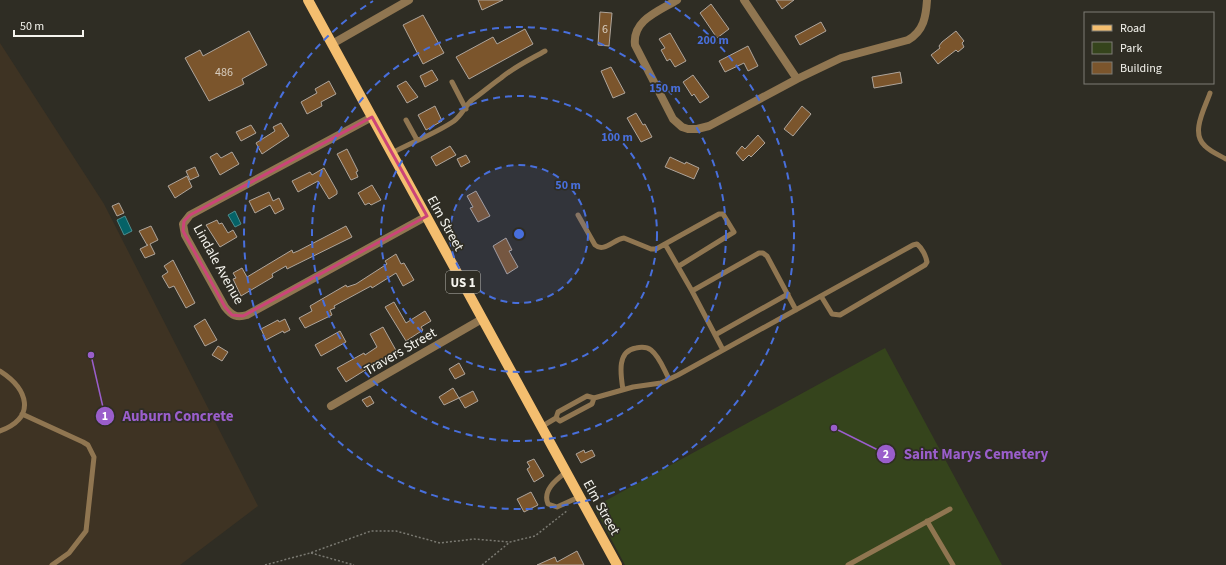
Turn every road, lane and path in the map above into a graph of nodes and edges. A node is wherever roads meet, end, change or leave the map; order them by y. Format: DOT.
graph roads {
  1 [pos="308,0"];
  2 [pos="410,0"];
  3 [pos="677,0"];
  4 [pos="744,0"];
  5 [pos="927,0"];
  6 [pos="332,44"];
  7 [pos="546,51"];
  8 [pos="797,79"];
  9 [pos="452,82"];
  10 [pos="1210,93"];
  11 [pos="466,109"];
  12 [pos="372,117"];
  13 [pos="406,120"];
  14 [pos="417,140"];
  15 [pos="392,153"];
  16 [pos="1226,159"];
  17 [pos="578,215"];
  18 [pos="427,216"];
  19 [pos="665,244"];
  20 [pos="679,266"];
  21 [pos="692,291"];
  22 [pos="788,294"];
  23 [pos="821,296"];
  24 [pos="796,310"];
  25 [pos="482,319"];
  26 [pos="715,335"];
  27 [pos="723,350"];
  28 [pos="0,371"];
  29 [pos="669,379"];
  30 [pos="623,390"];
  31 [pos="594,398"];
  32 [pos="331,406"];
  33 [pos="22,414"];
  34 [pos="556,418"];
  35 [pos="541,427"];
  36 [pos="0,431"];
  37 [pos="566,472"];
  38 [pos="579,496"];
  39 [pos="569,502"];
  40 [pos="950,509"];
  41 [pos="928,521"];
  42 [pos="510,542"];
  43 [pos="310,553"];
  44 [pos="52,565"];
  45 [pos="265,565"];
  46 [pos="354,565"];
  47 [pos="482,565"];
  48 [pos="617,565"];
  49 [pos="848,565"];
  50 [pos="953,565"];
  1 -- 6 [label="main road, Elm Street / US 1"];
  2 -- 6 [label="street"];
  3 -- 8 [label="street"];
  4 -- 8 [label="street"];
  5 -- 8 [label="street"];
  6 -- 12 [label="main road, Elm Street / US 1"];
  7 -- 11 [label="lane"];
  9 -- 11 [label="lane"];
  10 -- 16 [label="lane"];
  11 -- 14 [label="lane"];
  12 -- 15 [label="main road, Elm Street / US 1"];
  12 -- 18 [label="street, Lindale Avenue"];
  13 -- 14 [label="lane"];
  14 -- 15 [label="lane"];
  15 -- 18 [label="main road, Elm Street / US 1"];
  17 -- 19 [label="lane"];
  18 -- 25 [label="main road, Elm Street / US 1"];
  19 -- 20 [label="lane"];
  19 -- 20 [label="lane"];
  20 -- 21 [label="lane"];
  21 -- 22 [label="lane"];
  21 -- 26 [label="lane"];
  22 -- 24 [label="lane"];
  22 -- 26 [label="lane"];
  23 -- 23 [label="lane"];
  23 -- 24 [label="lane"];
  24 -- 27 [label="lane"];
  25 -- 32 [label="street, Travers Street"];
  25 -- 35 [label="main road, Elm Street / US 1"];
  26 -- 27 [label="lane"];
  27 -- 29 [label="lane"];
  28 -- 33 [label="lane"];
  29 -- 30 [label="lane"];
  29 -- 30 [label="lane"];
  30 -- 31 [label="lane"];
  31 -- 34 [label="lane"];
  31 -- 34 [label="lane"];
  33 -- 36 [label="lane"];
  33 -- 44 [label="lane"];
  34 -- 35 [label="lane"];
  35 -- 37 [label="main road, Elm Street / US 1"];
  37 -- 38 [label="main road, Elm Street / US 1"];
  37 -- 39 [label="lane"];
  38 -- 39 [label="lane"];
  38 -- 48 [label="main road, Elm Street / US 1"];
  39 -- 42 [label="path"];
  40 -- 41 [label="lane"];
  41 -- 49 [label="lane"];
  41 -- 50 [label="lane"];
  42 -- 43 [label="path"];
  42 -- 47 [label="path"];
  43 -- 45 [label="path"];
  43 -- 46 [label="path"];
}
